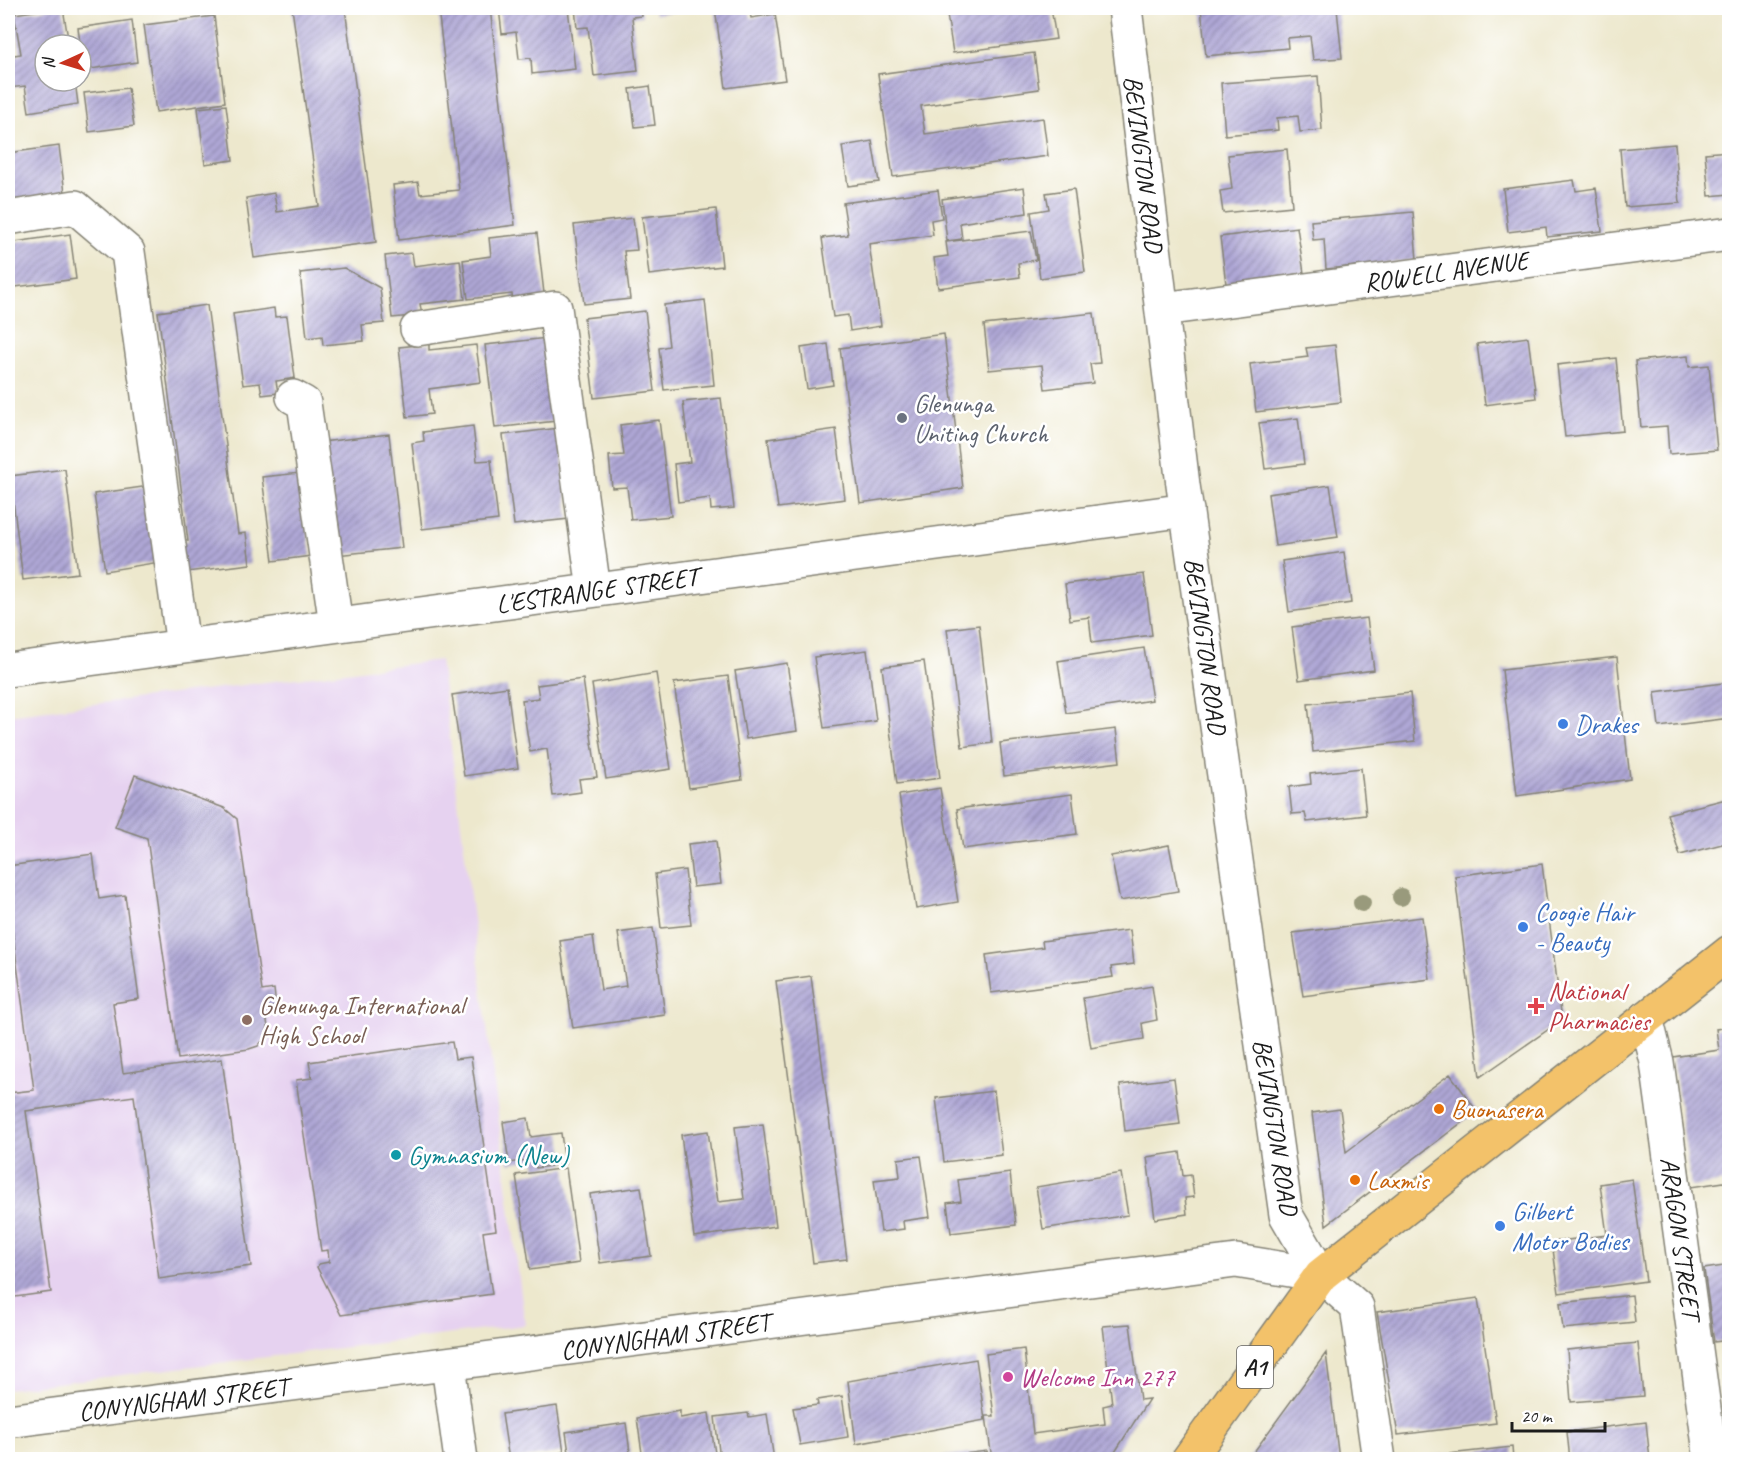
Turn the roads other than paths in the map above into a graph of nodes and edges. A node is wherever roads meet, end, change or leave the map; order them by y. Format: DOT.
graph roads {
  1 [pos="1125,8"];
  2 [pos="8,218"];
  3 [pos="1730,234"];
  4 [pos="1162,309"];
  5 [pos="417,329"];
  6 [pos="293,397"];
  7 [pos="1187,510"];
  8 [pos="594,590"];
  9 [pos="336,626"];
  10 [pos="183,646"];
  11 [pos="8,670"];
  12 [pos="1730,952"];
  13 [pos="1646,1018"];
  14 [pos="1321,1275"];
  15 [pos="448,1365"];
  16 [pos="8,1421"];
  17 [pos="461,1460"];
  18 [pos="1188,1460"];
  19 [pos="1379,1460"];
  20 [pos="1711,1460"];
  1 -- 4 [label="street, BEVINGTON ROAD"];
  2 -- 10 [label="street"];
  3 -- 4 [label="street, ROWELL AVENUE"];
  4 -- 7 [label="street, BEVINGTON ROAD"];
  5 -- 8 [label="street"];
  6 -- 9 [label="street"];
  7 -- 8 [label="street, L'ESTRANGE STREET"];
  7 -- 14 [label="street, BEVINGTON ROAD"];
  8 -- 9 [label="street, L'ESTRANGE STREET"];
  9 -- 10 [label="street, L'ESTRANGE STREET"];
  10 -- 11 [label="street, L'ESTRANGE STREET"];
  12 -- 13 [label="highway, A1"];
  13 -- 14 [label="highway, A1"];
  13 -- 20 [label="street, ARAGON STREET"];
  14 -- 15 [label="street, CONYNGHAM STREET"];
  14 -- 18 [label="highway, A1"];
  14 -- 19 [label="street"];
  15 -- 16 [label="street, CONYNGHAM STREET"];
  15 -- 17 [label="street"];
}
